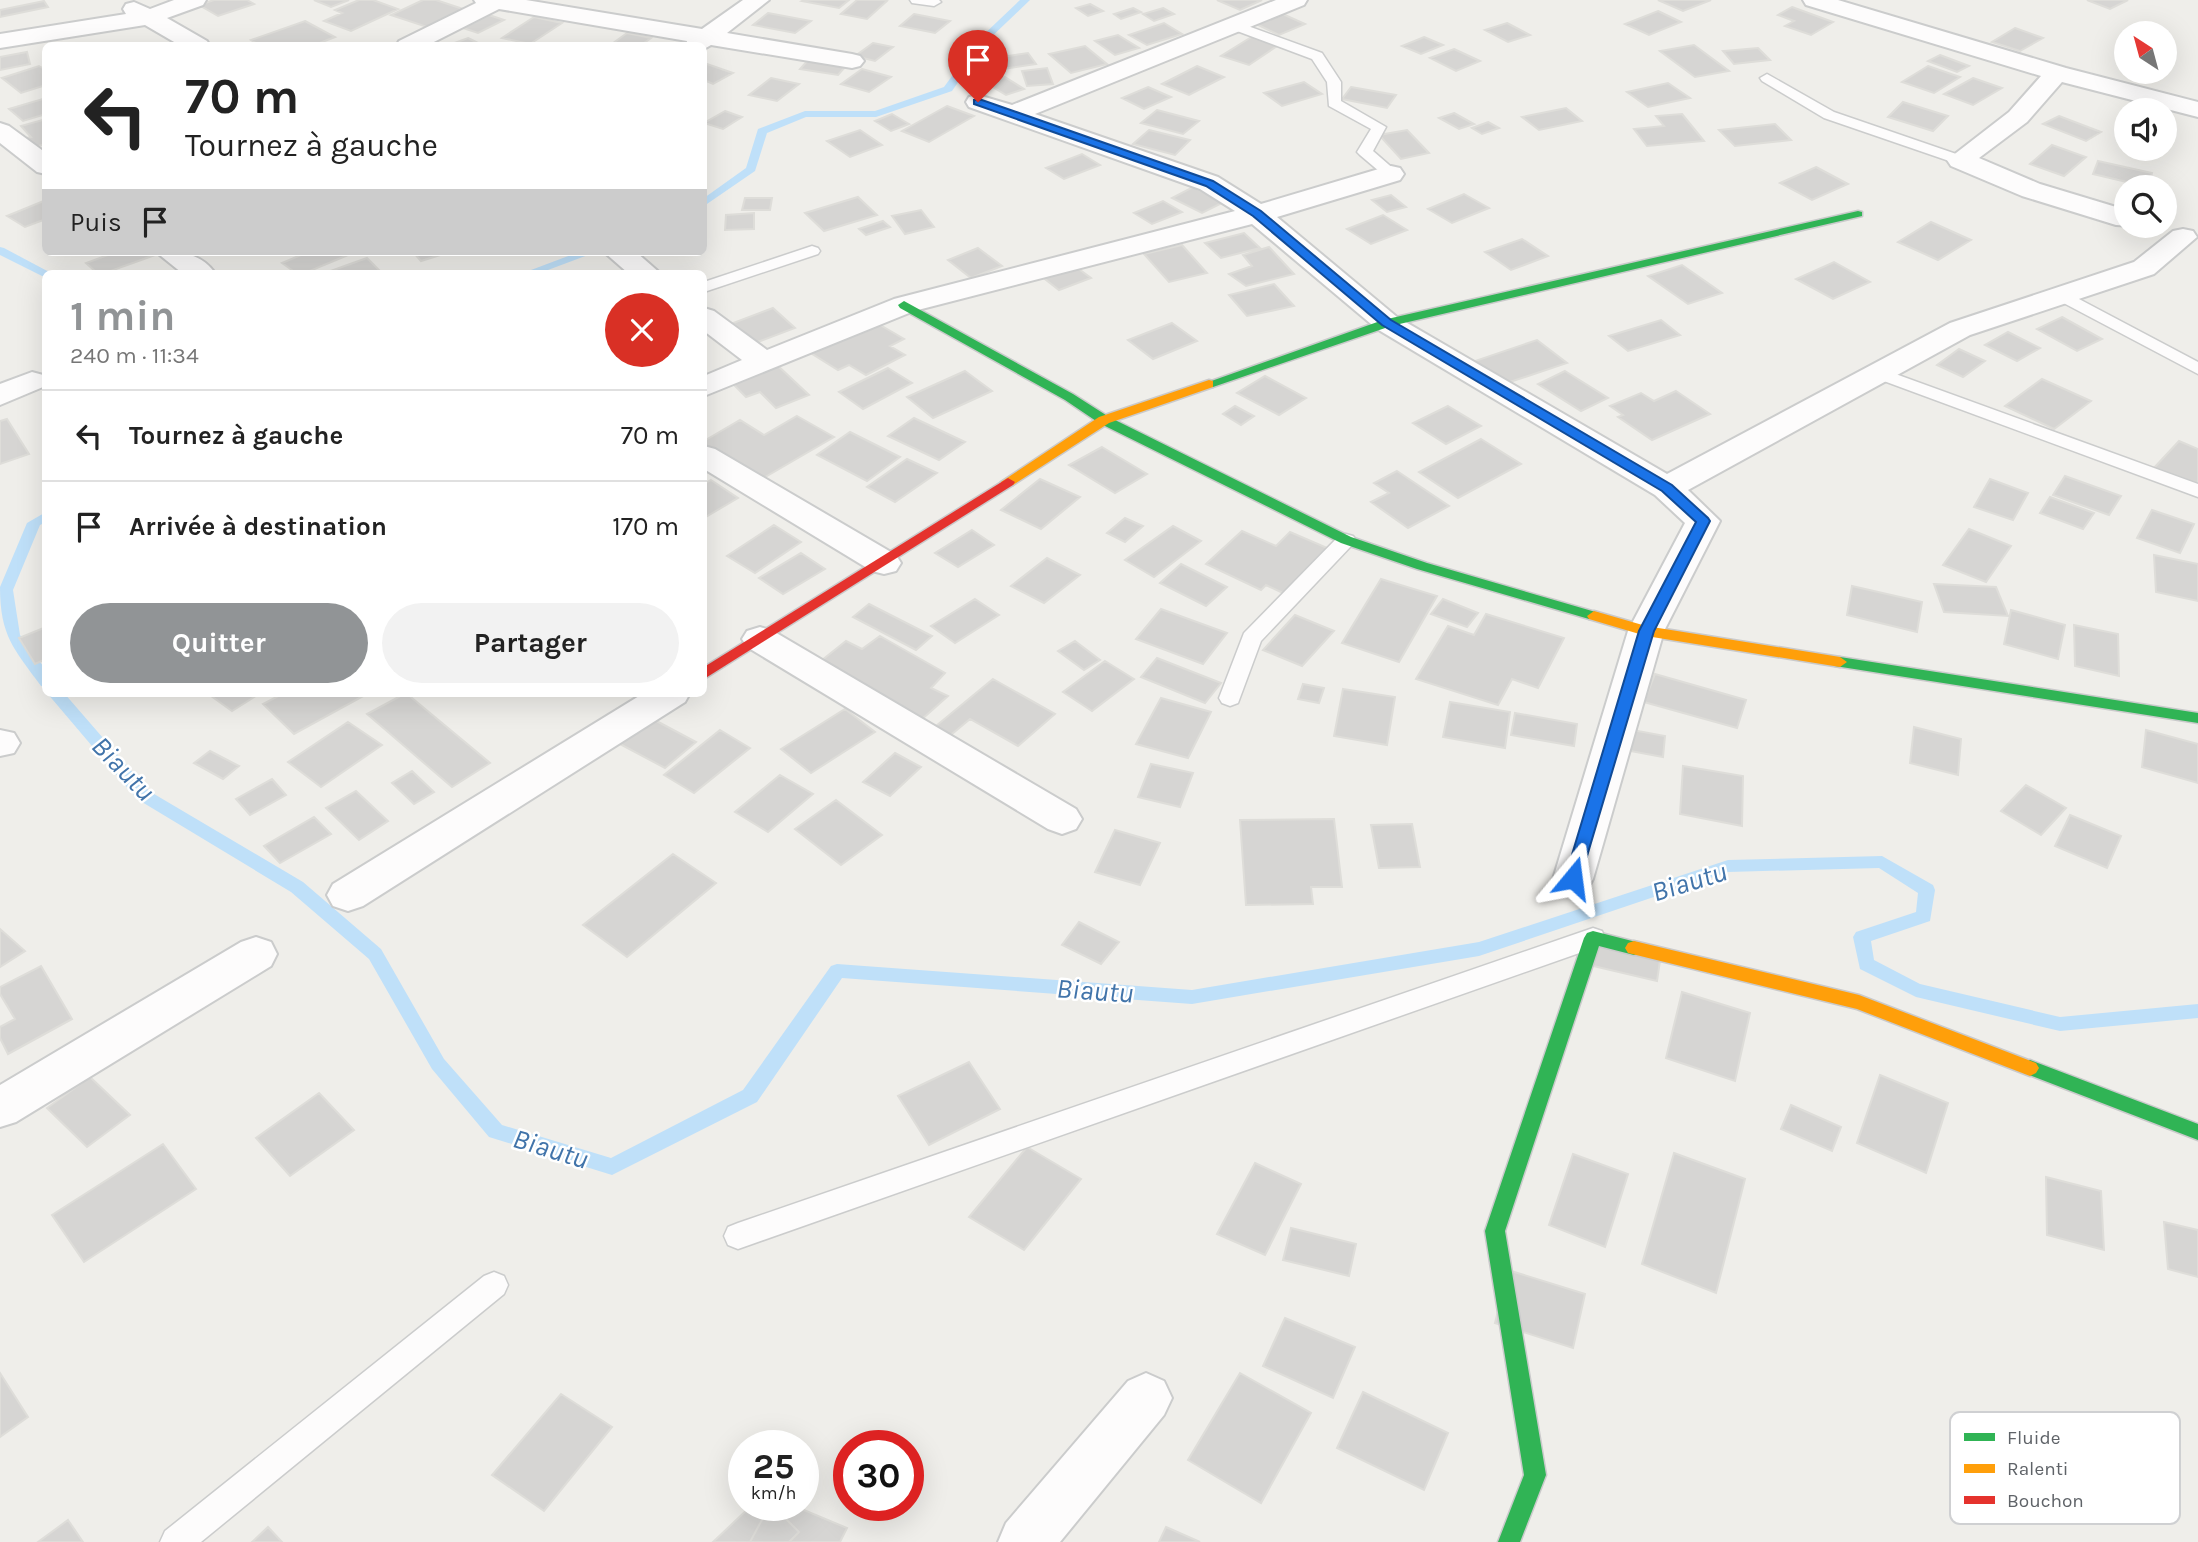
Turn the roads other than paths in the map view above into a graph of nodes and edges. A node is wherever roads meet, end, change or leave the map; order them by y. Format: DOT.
graph roads {
  1 [pos="117,0"];
  2 [pos="195,0"];
  3 [pos="758,0"];
  4 [pos="917,0"];
  5 [pos="1296,0"];
  6 [pos="1814,0"];
  7 [pos="492,1"];
  8 [pos="934,2"];
  9 [pos="149,17"];
  10 [pos="1234,25"];
  11 [pos="0,41"];
  12 [pos="704,41"];
  13 [pos="192,42"];
  14 [pos="415,42"];
  15 [pos="852,61"];
  16 [pos="2057,73"];
  17 [pos="1767,78"];
  18 [pos="978,102"];
  19 [pos="2198,110"];
  20 [pos="1012,114"];
  21 [pos="0,131"];
  22 [pos="42,160"];
  23 [pos="1960,160"];
  24 [pos="0,165"];
  25 [pos="1391,174"];
  26 [pos="1257,214"];
  27 [pos="1858,214"];
  28 [pos="2114,215"];
  29 [pos="2180,236"];
  30 [pos="811,251"];
  31 [pos="176,256"];
  32 [pos="197,270"];
  33 [pos="707,286"];
  34 [pos="2062,295"];
  35 [pos="904,305"];
  36 [pos="707,319"];
  37 [pos="1387,323"];
  38 [pos="762,361"];
  39 [pos="2198,369"];
  40 [pos="1879,373"];
  41 [pos="32,381"];
  42 [pos="707,386"];
  43 [pos="0,396"];
  44 [pos="1104,420"];
  45 [pos="707,458"];
  46 [pos="1667,488"];
  47 [pos="2198,491"];
  48 [pos="1346,540"];
  49 [pos="884,563"];
  50 [pos="1646,631"];
  51 [pos="760,639"];
  52 [pos="707,672"];
  53 [pos="667,697"];
  54 [pos="1230,698"];
  55 [pos="2198,718"];
  56 [pos="1062,819"];
  57 [pos="1573,878"];
  58 [pos="348,895"];
  59 [pos="1593,939"];
  60 [pos="256,954"];
  61 [pos="0,1108"];
  62 [pos="2198,1132"];
  63 [pos="738,1236"];
  64 [pos="494,1285"];
  65 [pos="1146,1398"];
  66 [pos="176,1542"];
  67 [pos="1025,1542"];
  68 [pos="1509,1542"];
  1 -- 9 [label="street"];
  2 -- 9 [label="street"];
  3 -- 12 [label="street"];
  4 -- 8 [label="lane"];
  5 -- 10 [label="street"];
  6 -- 16 [label="street"];
  7 -- 12 [label="street"];
  7 -- 14 [label="street"];
  9 -- 11 [label="street"];
  9 -- 13 [label="street"];
  10 -- 20 [label="street"];
  10 -- 25 [label="lane"];
  12 -- 15 [label="street"];
  16 -- 19 [label="street"];
  16 -- 23 [label="street"];
  17 -- 23 [label="lane"];
  18 -- 20 [label="street"];
  20 -- 26 [label="street"];
  21 -- 22 [label="street"];
  22 -- 24 [label="street"];
  23 -- 28 [label="street"];
  25 -- 26 [label="street"];
  26 -- 35 [label="street"];
  26 -- 37 [label="street"];
  27 -- 37 [label="street"];
  29 -- 34 [label="street"];
  30 -- 33 [label="lane"];
  31 -- 32 [label="street"];
  34 -- 39 [label="lane"];
  34 -- 40 [label="street"];
  35 -- 38 [label="street"];
  35 -- 44 [label="street"];
  36 -- 38 [label="street"];
  37 -- 44 [label="street"];
  37 -- 46 [label="street"];
  38 -- 42 [label="street"];
  40 -- 46 [label="street"];
  40 -- 47 [label="lane"];
  41 -- 43 [label="street"];
  44 -- 48 [label="street"];
  44 -- 49 [label="street"];
  45 -- 49 [label="street"];
  46 -- 50 [label="street"];
  48 -- 50 [label="street"];
  48 -- 54 [label="lane"];
  49 -- 51 [label="street"];
  50 -- 55 [label="street"];
  50 -- 57 [label="street"];
  51 -- 52 [label="street"];
  51 -- 56 [label="street"];
  53 -- 58 [label="street"];
  59 -- 62 [label="street"];
  59 -- 63 [label="lane"];
  59 -- 68 [label="street"];
  60 -- 61 [label="street"];
  64 -- 66 [label="lane"];
  65 -- 67 [label="street"];
}
